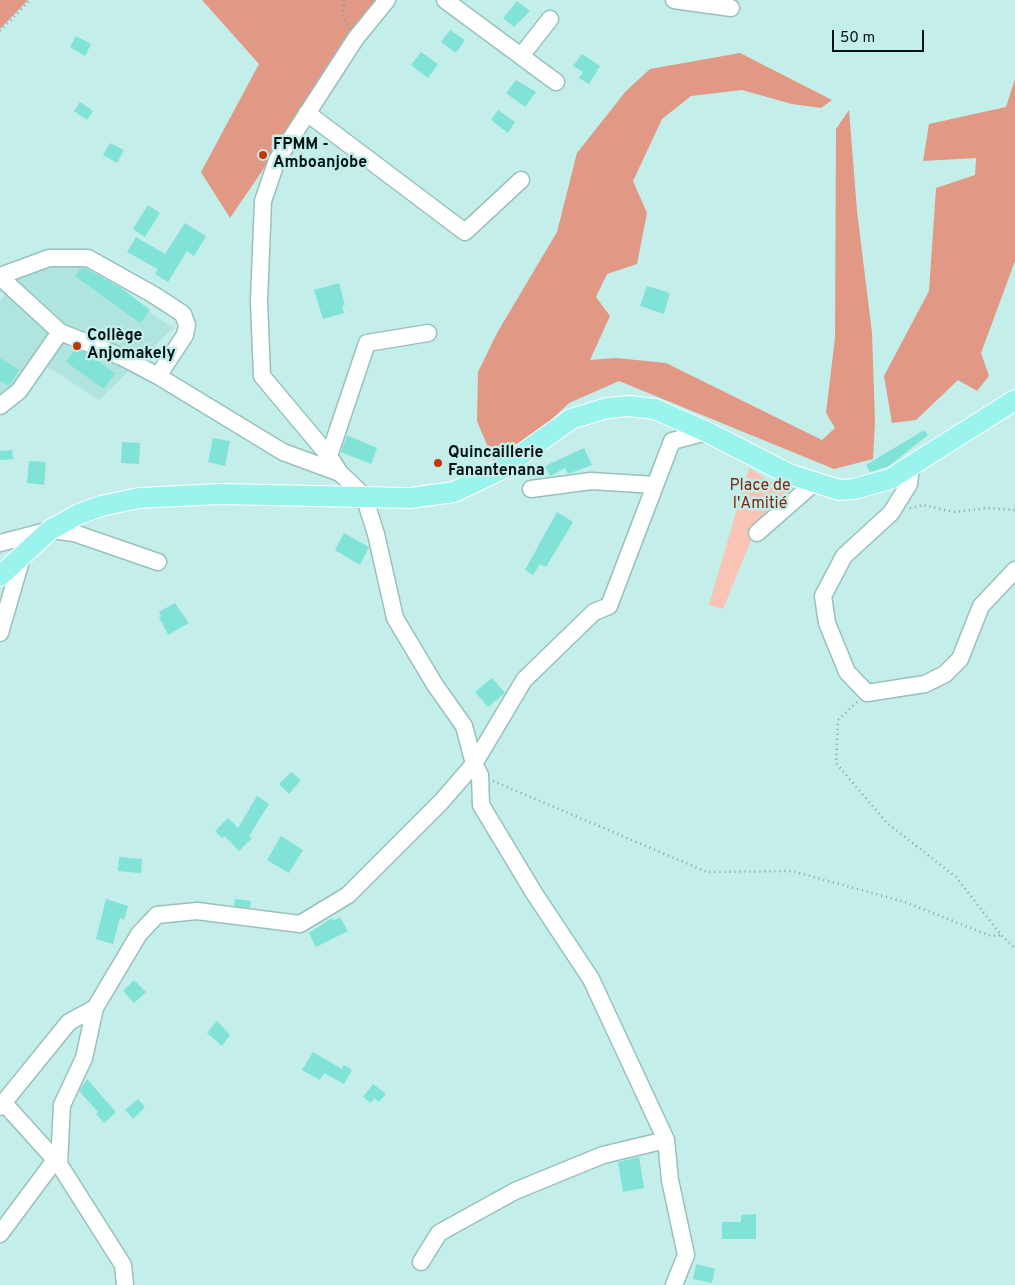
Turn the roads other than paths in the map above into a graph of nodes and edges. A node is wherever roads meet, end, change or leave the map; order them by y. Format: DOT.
graph roads {
  1 [pos="387,0"];
  2 [pos="445,0"];
  3 [pos="674,0"];
  4 [pos="731,8"];
  5 [pos="550,19"];
  6 [pos="521,56"];
  7 [pos="556,82"];
  8 [pos="307,113"];
  9 [pos="521,180"];
  10 [pos="0,276"];
  11 [pos="60,332"];
  12 [pos="428,333"];
  13 [pos="158,376"];
  14 [pos="1015,400"];
  15 [pos="0,406"];
  16 [pos="707,432"];
  17 [pos="329,456"];
  18 [pos="911,467"];
  19 [pos="340,473"];
  20 [pos="814,483"];
  21 [pos="655,484"];
  22 [pos="531,489"];
  23 [pos="364,496"];
  24 [pos="50,530"];
  25 [pos="758,533"];
  26 [pos="0,543"];
  27 [pos="24,554"];
  28 [pos="158,562"];
  29 [pos="1015,570"];
  30 [pos="0,576"];
  31 [pos="0,633"];
  32 [pos="477,770"];
  33 [pos="95,1008"];
  34 [pos="2,1105"];
  35 [pos="666,1140"];
  36 [pos="57,1162"];
  37 [pos="0,1234"];
  38 [pos="421,1262"];
  39 [pos="125,1285"];
  40 [pos="674,1285"];
  1 -- 8 [label="street"];
  2 -- 6 [label="street"];
  3 -- 4 [label="street"];
  5 -- 6 [label="street"];
  6 -- 7 [label="street"];
  8 -- 9 [label="street"];
  8 -- 17 [label="street"];
  10 -- 11 [label="street"];
  10 -- 13 [label="street"];
  11 -- 13 [label="street"];
  11 -- 15 [label="street"];
  12 -- 17 [label="street"];
  13 -- 19 [label="street"];
  14 -- 18 [label="main road"];
  16 -- 20 [label="main road"];
  16 -- 21 [label="street"];
  16 -- 23 [label="main road"];
  17 -- 19 [label="street"];
  18 -- 20 [label="main road"];
  18 -- 29 [label="street"];
  19 -- 23 [label="street"];
  20 -- 25 [label="street"];
  21 -- 22 [label="street"];
  21 -- 32 [label="street"];
  23 -- 24 [label="main road"];
  23 -- 32 [label="street"];
  24 -- 26 [label="street"];
  24 -- 27 [label="main road"];
  24 -- 28 [label="street"];
  27 -- 30 [label="main road"];
  27 -- 31 [label="street"];
  32 -- 33 [label="street"];
  32 -- 35 [label="street"];
  33 -- 34 [label="street"];
  33 -- 36 [label="street"];
  34 -- 36 [label="street"];
  35 -- 38 [label="street"];
  35 -- 40 [label="street"];
  36 -- 37 [label="street"];
  36 -- 39 [label="street"];
}
